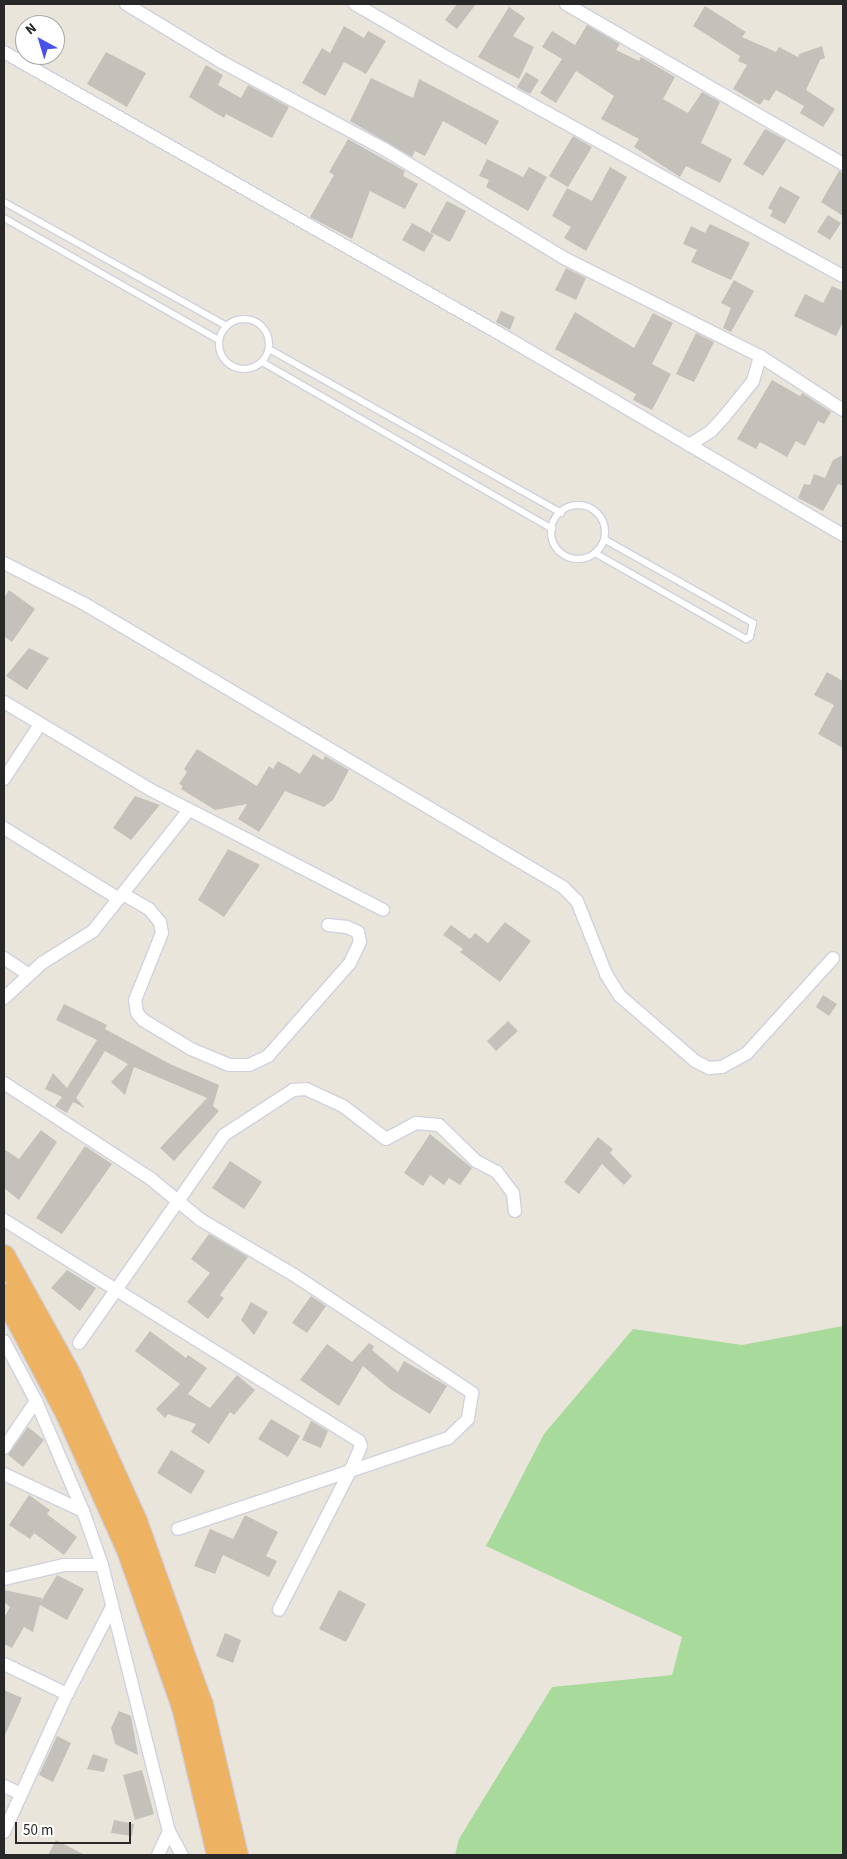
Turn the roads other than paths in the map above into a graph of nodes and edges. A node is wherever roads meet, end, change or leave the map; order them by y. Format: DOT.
graph roads {
  1 [pos="126,4"];
  2 [pos="355,4"];
  3 [pos="566,4"];
  4 [pos="4,52"];
  5 [pos="843,164"];
  6 [pos="4,202"];
  7 [pos="4,218"];
  8 [pos="843,276"];
  9 [pos="227,326"];
  10 [pos="220,340"];
  11 [pos="269,349"];
  12 [pos="760,356"];
  13 [pos="262,362"];
  14 [pos="843,410"];
  15 [pos="689,445"];
  16 [pos="560,513"];
  17 [pos="552,529"];
  18 [pos="843,535"];
  19 [pos="604,539"];
  20 [pos="595,553"];
  21 [pos="4,563"];
  22 [pos="4,702"];
  23 [pos="39,726"];
  24 [pos="4,779"];
  25 [pos="189,810"];
  26 [pos="4,828"];
  27 [pos="121,896"];
  28 [pos="383,910"];
  29 [pos="328,925"];
  30 [pos="4,958"];
  31 [pos="833,958"];
  32 [pos="28,974"];
  33 [pos="4,998"];
  34 [pos="4,1083"];
  35 [pos="178,1202"];
  36 [pos="515,1211"];
  37 [pos="4,1220"];
  38 [pos="4,1256"];
  39 [pos="117,1290"];
  40 [pos="4,1295"];
  41 [pos="4,1341"];
  42 [pos="79,1343"];
  43 [pos="36,1401"];
  44 [pos="4,1448"];
  45 [pos="351,1469"];
  46 [pos="4,1474"];
  47 [pos="83,1511"];
  48 [pos="178,1529"];
  49 [pos="102,1565"];
  50 [pos="4,1579"];
  51 [pos="112,1607"];
  52 [pos="279,1610"];
  53 [pos="4,1664"];
  54 [pos="67,1694"];
  55 [pos="4,1786"];
  56 [pos="21,1794"];
  57 [pos="169,1831"];
  58 [pos="4,1832"];
  59 [pos="158,1855"];
  60 [pos="182,1855"];
  61 [pos="218,1855"];
  62 [pos="237,1855"];
  1 -- 12 [label="street"];
  2 -- 8 [label="street"];
  3 -- 5 [label="street"];
  4 -- 15 [label="street"];
  6 -- 9 [label="lane"];
  7 -- 10 [label="lane"];
  9 -- 10 [label="lane"];
  9 -- 11 [label="lane"];
  10 -- 13 [label="lane"];
  11 -- 13 [label="lane"];
  11 -- 16 [label="lane"];
  12 -- 14 [label="street"];
  12 -- 15 [label="street"];
  13 -- 17 [label="lane"];
  15 -- 18 [label="street"];
  16 -- 17 [label="lane"];
  16 -- 19 [label="lane"];
  17 -- 20 [label="lane"];
  19 -- 20 [label="lane"];
  19 -- 20 [label="lane"];
  21 -- 31 [label="street"];
  22 -- 23 [label="street"];
  23 -- 24 [label="street"];
  23 -- 25 [label="street"];
  25 -- 27 [label="street"];
  25 -- 28 [label="street"];
  26 -- 27 [label="street"];
  27 -- 29 [label="street"];
  27 -- 32 [label="street"];
  30 -- 32 [label="street"];
  32 -- 33 [label="street"];
  34 -- 35 [label="street"];
  35 -- 36 [label="street"];
  35 -- 39 [label="street"];
  35 -- 45 [label="street"];
  37 -- 39 [label="street"];
  38 -- 62 [label="highway"];
  39 -- 42 [label="street"];
  39 -- 45 [label="street"];
  40 -- 61 [label="highway"];
  41 -- 43 [label="street"];
  43 -- 44 [label="street"];
  43 -- 47 [label="street"];
  45 -- 48 [label="street"];
  45 -- 52 [label="street"];
  46 -- 47 [label="street"];
  47 -- 49 [label="street"];
  49 -- 50 [label="street"];
  49 -- 51 [label="street"];
  51 -- 54 [label="street"];
  51 -- 57 [label="street"];
  53 -- 54 [label="street"];
  54 -- 56 [label="street"];
  55 -- 56 [label="street"];
  56 -- 58 [label="street"];
  57 -- 59 [label="street"];
  57 -- 60 [label="street"];
}
